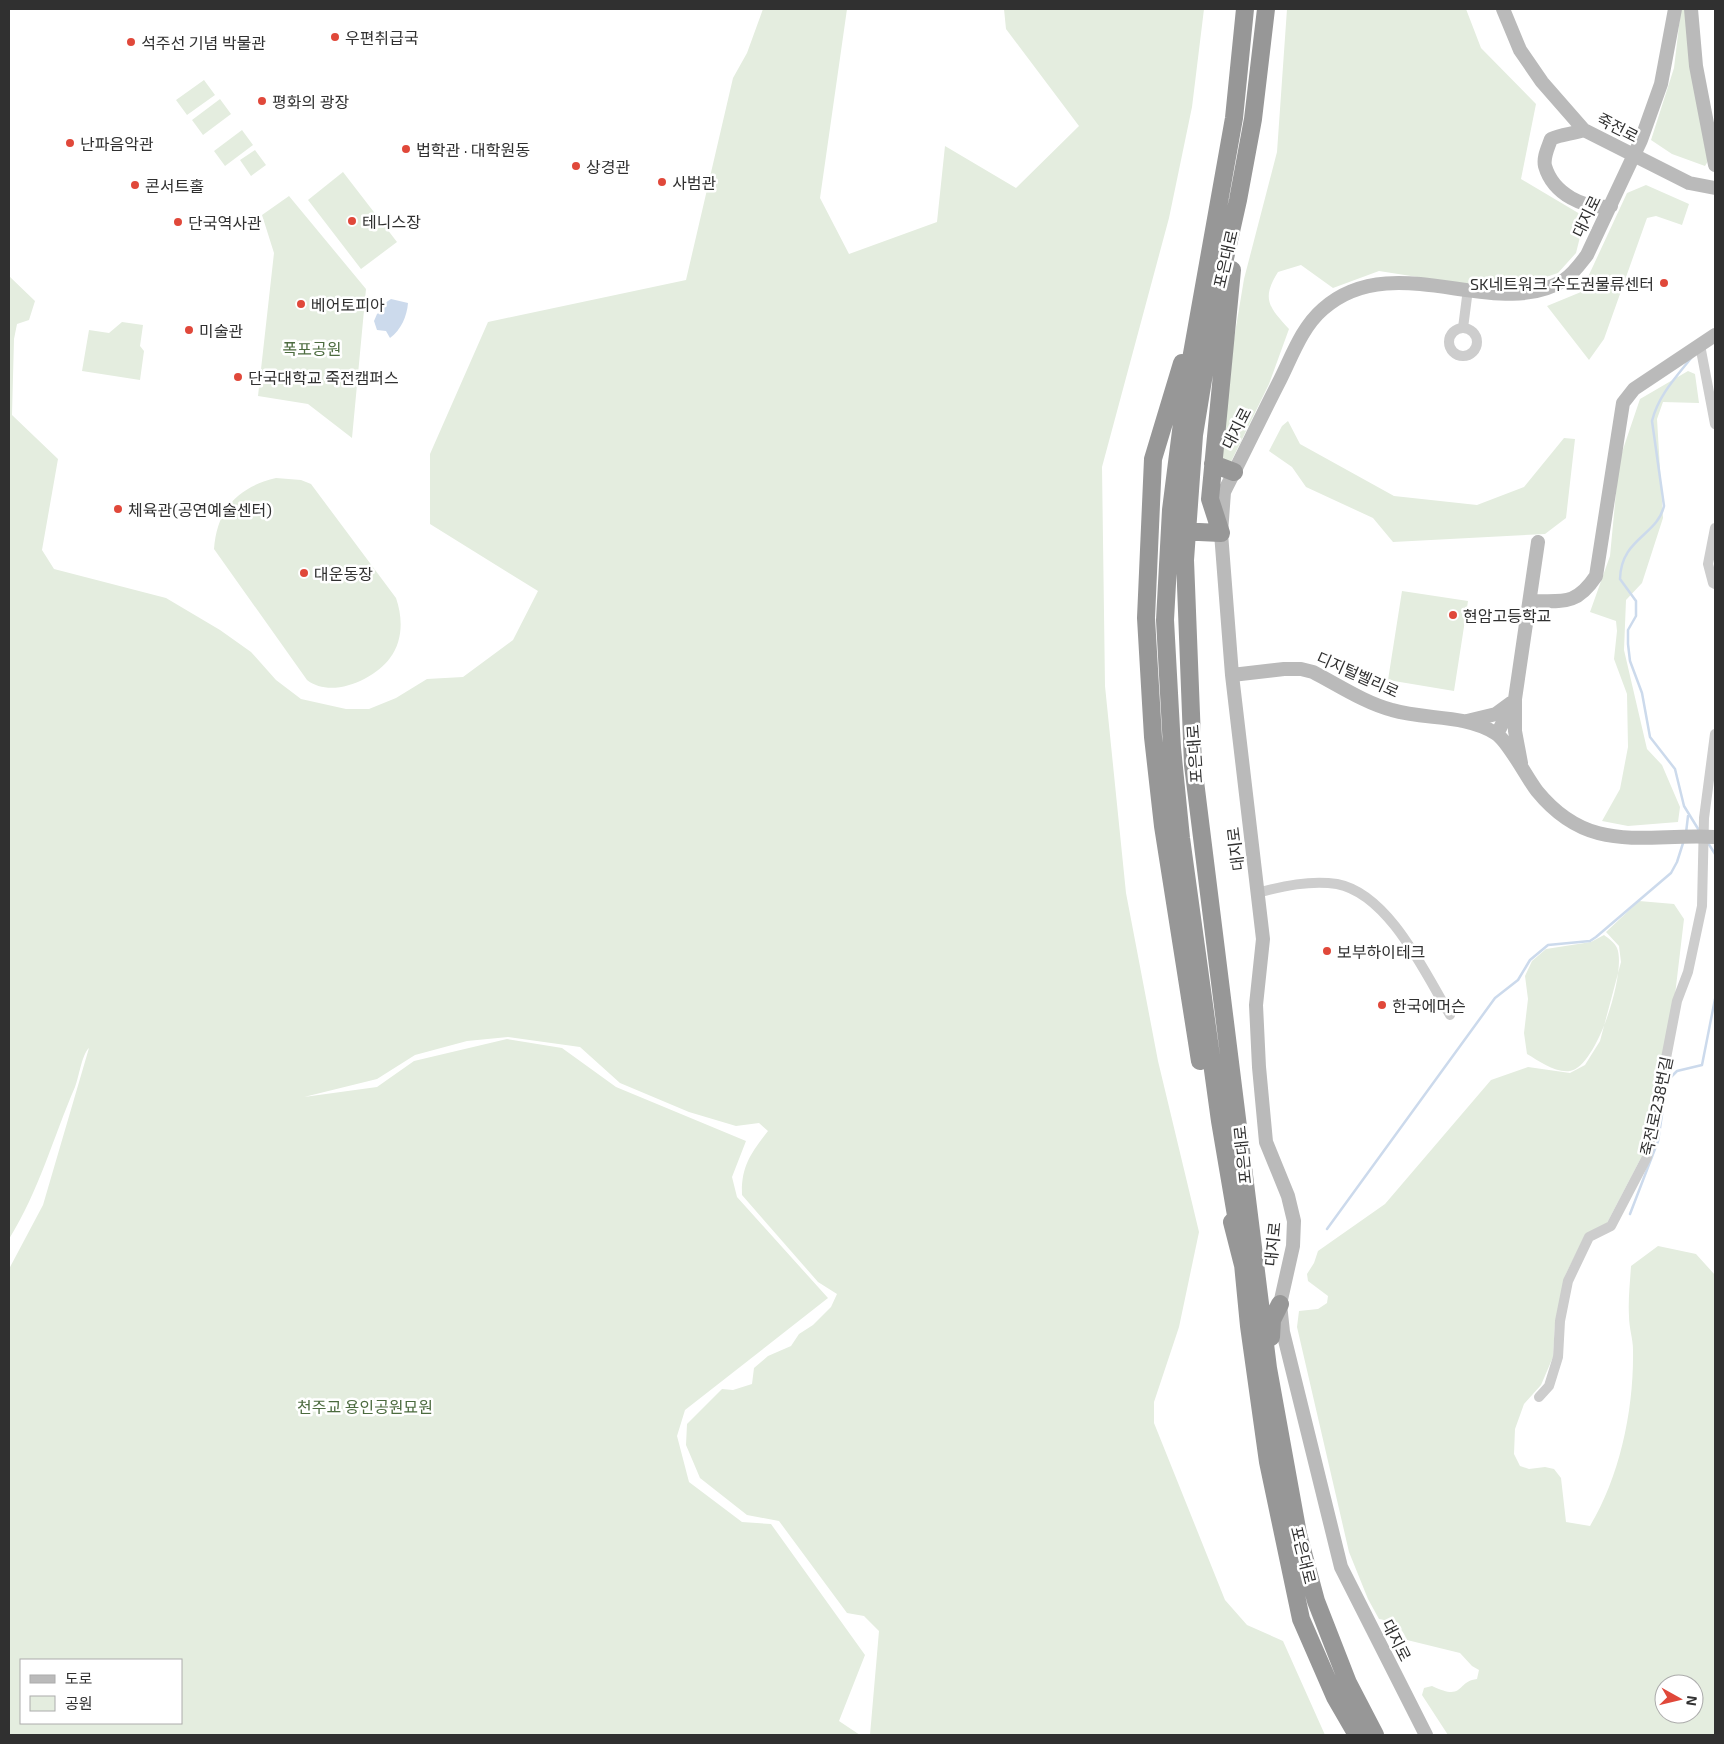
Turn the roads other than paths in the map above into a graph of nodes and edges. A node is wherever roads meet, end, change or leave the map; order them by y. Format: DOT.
graph roads {
  1 [pos="1245,9"];
  2 [pos="1266,9"];
  3 [pos="1503,9"];
  4 [pos="1675,9"];
  5 [pos="1691,9"];
  6 [pos="1584,130"];
  7 [pos="1715,165"];
  8 [pos="1715,188"];
  9 [pos="1238,200"];
  10 [pos="1611,206"];
  11 [pos="1216,221"];
  12 [pos="1468,289"];
  13 [pos="1463,328"];
  14 [pos="1715,335"];
  15 [pos="1701,348"];
  16 [pos="1715,424"];
  17 [pos="1214,464"];
  18 [pos="1234,472"];
  19 [pos="1180,510"];
  20 [pos="1715,528"];
  21 [pos="1148,530"];
  22 [pos="1221,533"];
  23 [pos="1538,542"];
  24 [pos="1176,562"];
  25 [pos="1715,584"];
  26 [pos="1530,601"];
  27 [pos="1232,676"];
  28 [pos="1515,699"];
  29 [pos="1464,721"];
  30 [pos="1497,734"];
  31 [pos="1715,734"];
  32 [pos="1522,768"];
  33 [pos="1707,837"];
  34 [pos="1257,893"];
  35 [pos="1450,1015"];
  36 [pos="1244,1269"];
  37 [pos="1280,1304"];
  38 [pos="1268,1368"];
  39 [pos="1539,1397"];
  40 [pos="1358,1735"];
  41 [pos="1375,1735"];
  42 [pos="1426,1735"];
  1 -- 11 [label="highway, 포은대로"];
  2 -- 9 [label="highway, 포은대로"];
  3 -- 6 [label="street, 죽전로"];
  4 -- 10 [label="street, 대지로"];
  5 -- 7 [label="street"];
  6 -- 8 [label="street, 죽전로"];
  6 -- 10 [label="street"];
  9 -- 17 [label="highway"];
  9 -- 19 [label="highway, 포은대로"];
  10 -- 12 [label="street, 대지로"];
  11 -- 19 [label="highway, 포은대로"];
  11 -- 21 [label="highway"];
  12 -- 13 [label="street"];
  12 -- 18 [label="street, 대지로"];
  13 -- 13 [label="street"];
  14 -- 15 [label="street"];
  15 -- 16 [label="street"];
  15 -- 26 [label="street"];
  17 -- 18 [label="highway"];
  17 -- 22 [label="highway"];
  18 -- 22 [label="street, 대지로"];
  19 -- 24 [label="highway"];
  20 -- 25 [label="street"];
  21 -- 22 [label="highway"];
  21 -- 36 [label="highway"];
  22 -- 27 [label="street, 대지로"];
  23 -- 26 [label="street"];
  24 -- 36 [label="highway, 포은대로"];
  24 -- 38 [label="highway, 포은대로"];
  26 -- 28 [label="street"];
  27 -- 29 [label="street, 디지털벨리로"];
  27 -- 34 [label="street, 대지로"];
  28 -- 29 [label="street"];
  28 -- 30 [label="street"];
  28 -- 32 [label="street"];
  29 -- 30 [label="street, 디지털벨리로"];
  30 -- 32 [label="street"];
  31 -- 33 [label="street, 죽전로238번길"];
  32 -- 33 [label="street"];
  33 -- 39 [label="street, 죽전로238번길"];
  34 -- 35 [label="street"];
  34 -- 37 [label="street, 대지로"];
  36 -- 40 [label="highway, 포은대로"];
  37 -- 38 [label="highway"];
  37 -- 42 [label="street, 대지로"];
  38 -- 41 [label="highway, 포은대로"];
}
